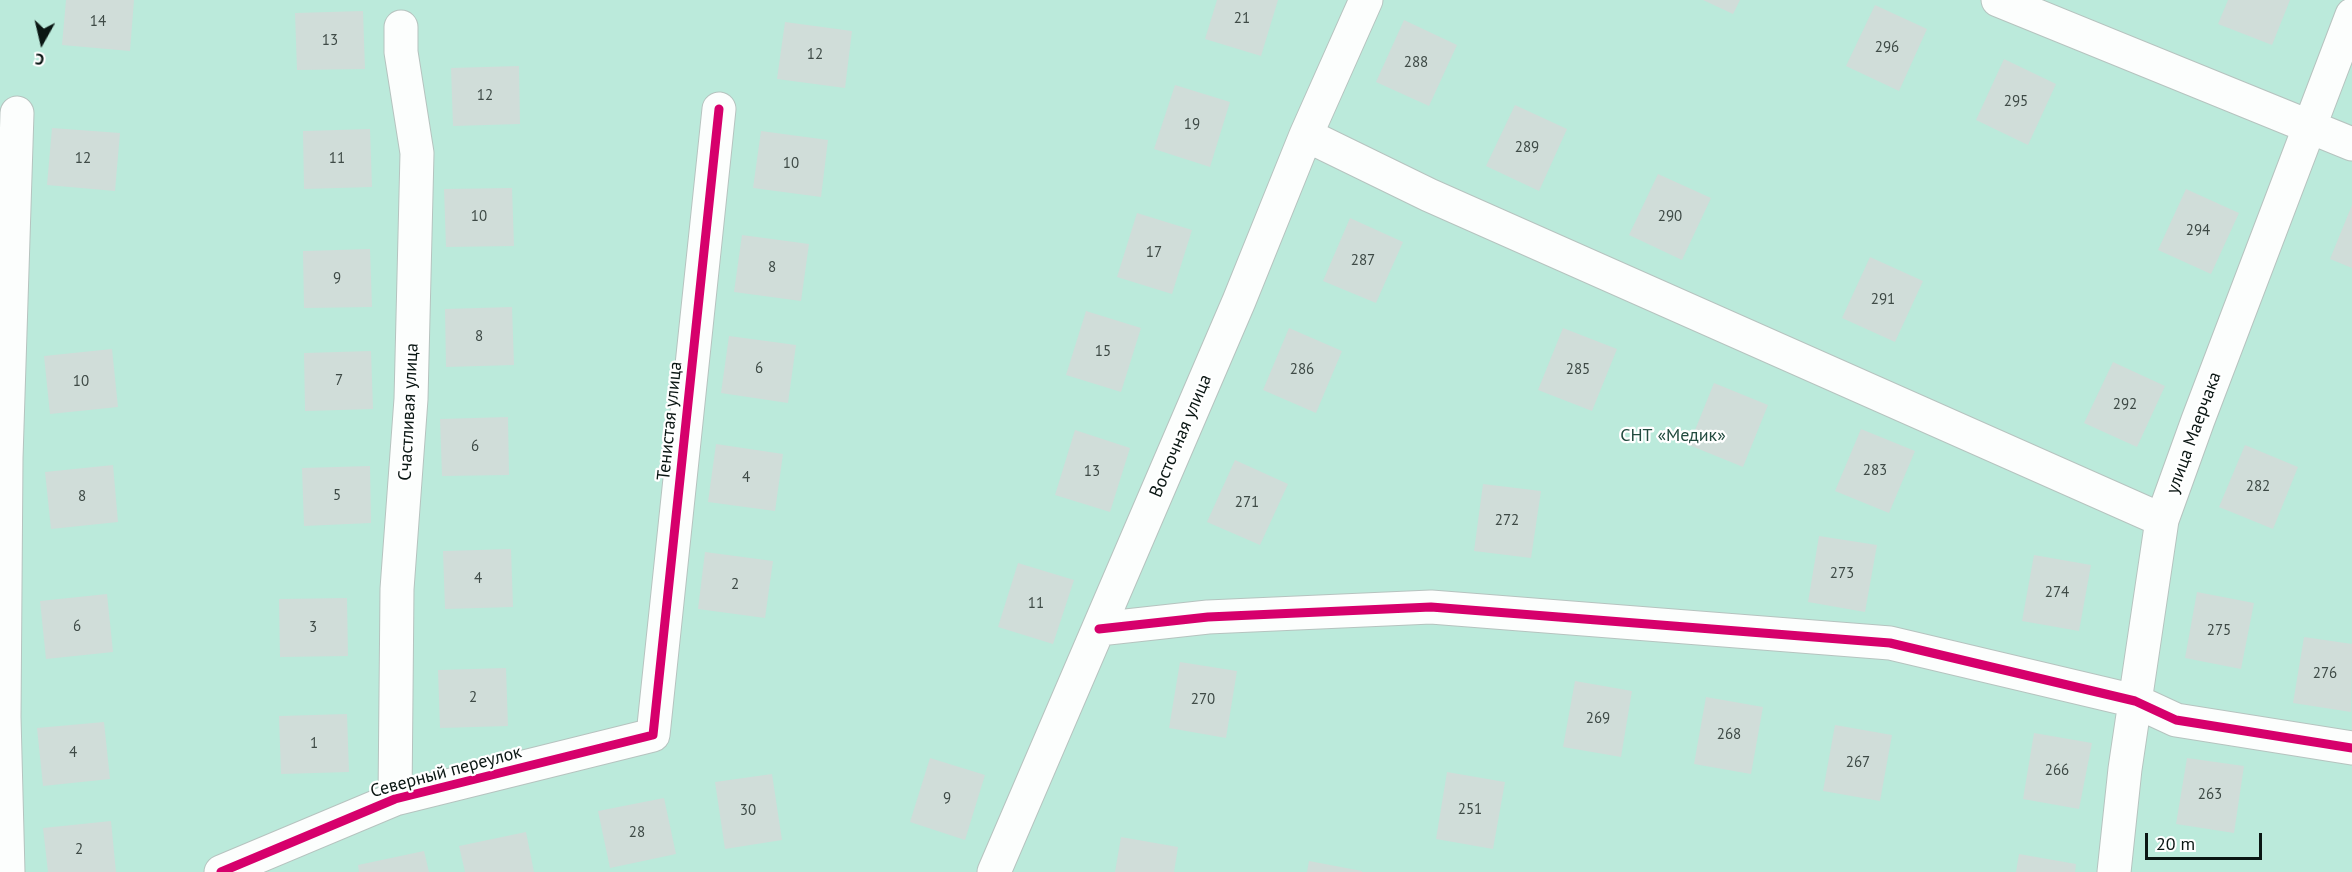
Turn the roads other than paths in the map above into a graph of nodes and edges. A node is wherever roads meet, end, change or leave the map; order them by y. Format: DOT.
graph roads {
  1 [pos="1366,0"];
  2 [pos="1998,0"];
  3 [pos="2352,15"];
  4 [pos="401,27"];
  5 [pos="719,109"];
  6 [pos="17,113"];
  7 [pos="2308,127"];
  8 [pos="1306,135"];
  9 [pos="2352,144"];
  10 [pos="2162,520"];
  11 [pos="1098,629"];
  12 [pos="2135,701"];
  13 [pos="653,735"];
  14 [pos="2352,748"];
  15 [pos="395,799"];
  16 [pos="8,872"];
  17 [pos="221,872"];
  18 [pos="994,872"];
  19 [pos="2114,872"];
  1 -- 8 [label="street, Восточная улица"];
  2 -- 7 [label="street"];
  3 -- 7 [label="street, улица Маерчака"];
  4 -- 15 [label="street, Счастливая улица"];
  5 -- 13 [label="street, Тенистая улица"];
  6 -- 16 [label="street"];
  7 -- 9 [label="street"];
  7 -- 10 [label="street, улица Маерчака"];
  8 -- 10 [label="street"];
  8 -- 11 [label="street, Восточная улица"];
  10 -- 12 [label="street, улица Маерчака"];
  11 -- 12 [label="street"];
  11 -- 18 [label="street, Восточная улица"];
  12 -- 14 [label="street"];
  12 -- 19 [label="street, улица Маерчака"];
  13 -- 15 [label="street, Северный переулок"];
  15 -- 17 [label="street, Северный переулок"];
}
